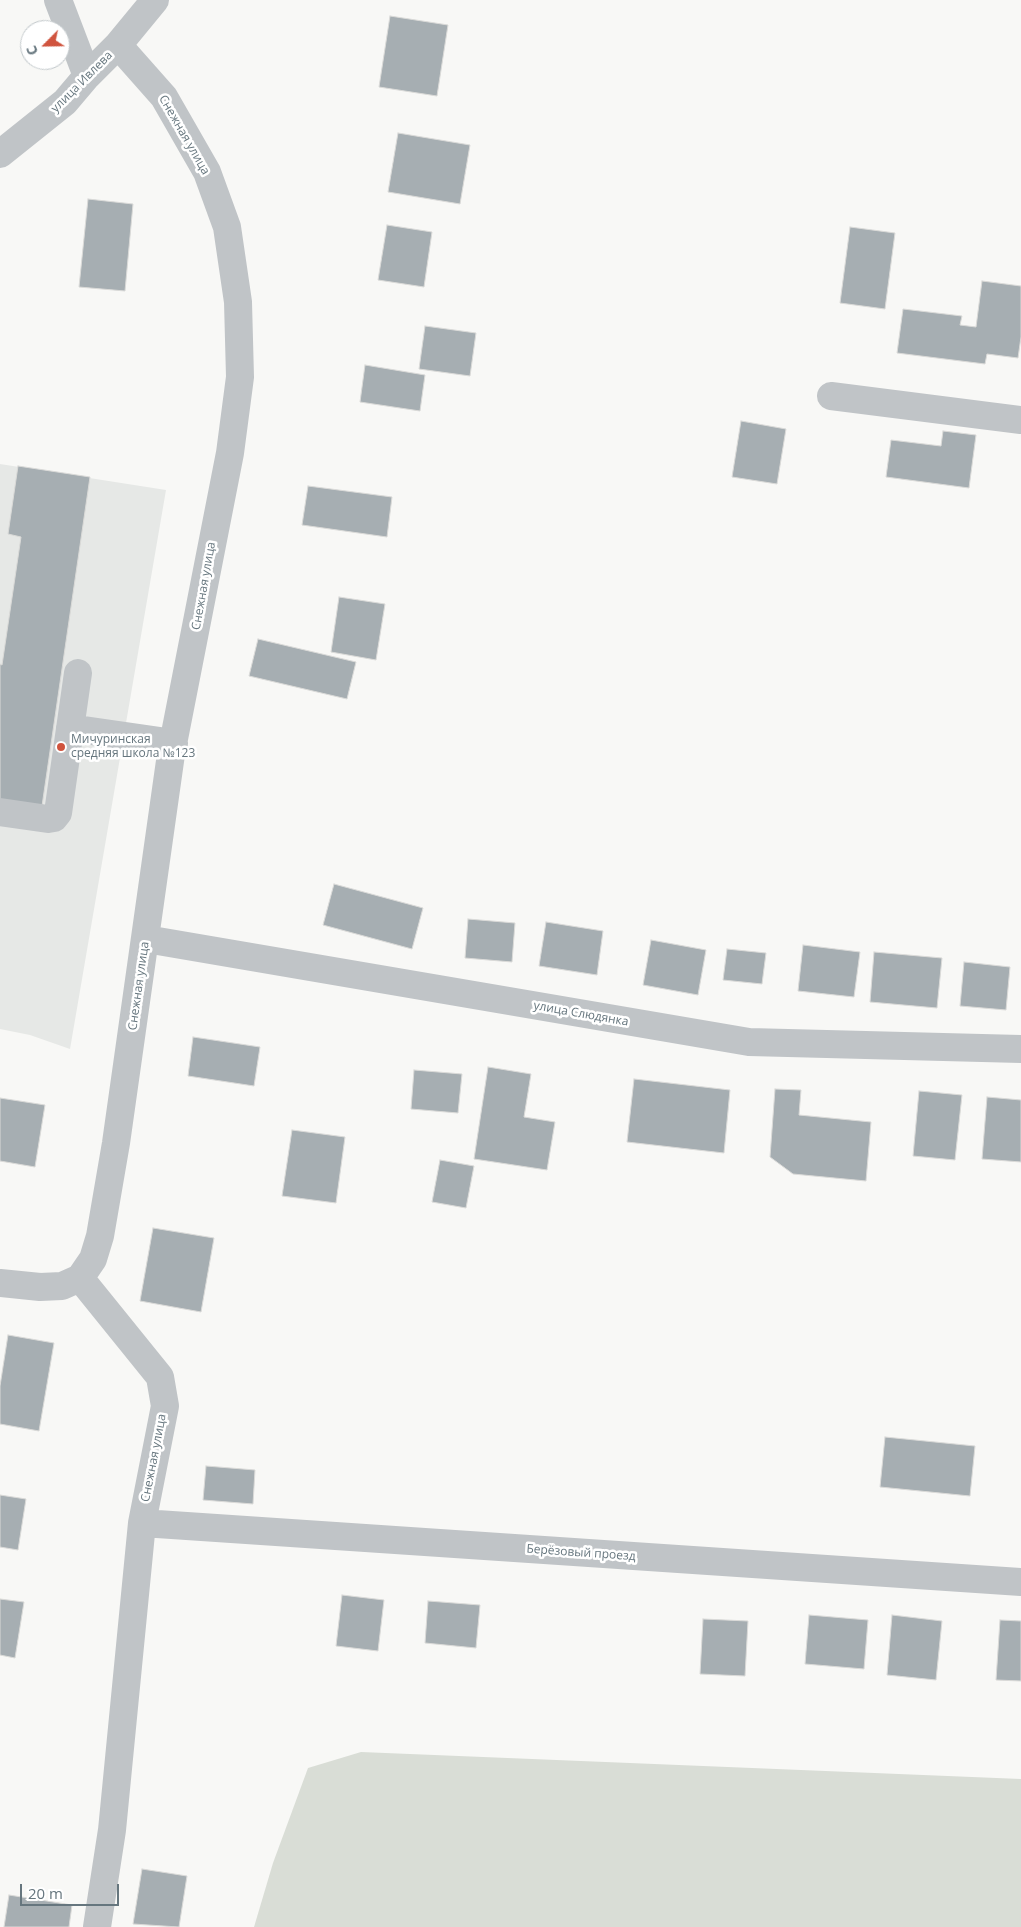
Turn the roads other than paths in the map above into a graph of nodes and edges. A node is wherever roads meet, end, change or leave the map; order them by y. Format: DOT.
graph roads {
  1 [pos="58,0"];
  2 [pos="155,0"];
  3 [pos="118,45"];
  4 [pos="87,76"];
  5 [pos="0,154"];
  6 [pos="831,396"];
  7 [pos="1021,420"];
  8 [pos="78,673"];
  9 [pos="70,728"];
  10 [pos="174,743"];
  11 [pos="0,812"];
  12 [pos="146,939"];
  13 [pos="1021,1049"];
  14 [pos="80,1278"];
  15 [pos="0,1283"];
  16 [pos="142,1523"];
  17 [pos="1021,1582"];
  18 [pos="97,1927"];
  1 -- 4 [label="street"];
  2 -- 3 [label="street, улица Ивлева"];
  3 -- 4 [label="street, улица Ивлева"];
  3 -- 10 [label="street, Снежная улица"];
  4 -- 5 [label="street, улица Ивлева"];
  6 -- 7 [label="street"];
  8 -- 9 [label="street"];
  9 -- 10 [label="street"];
  9 -- 11 [label="street"];
  10 -- 12 [label="street, Снежная улица"];
  12 -- 13 [label="street, улица Слюдянка"];
  12 -- 14 [label="street, Снежная улица"];
  14 -- 15 [label="street"];
  14 -- 16 [label="street, Снежная улица"];
  16 -- 17 [label="street, Берёзовый проезд"];
  16 -- 18 [label="street, Снежная улица"];
}
